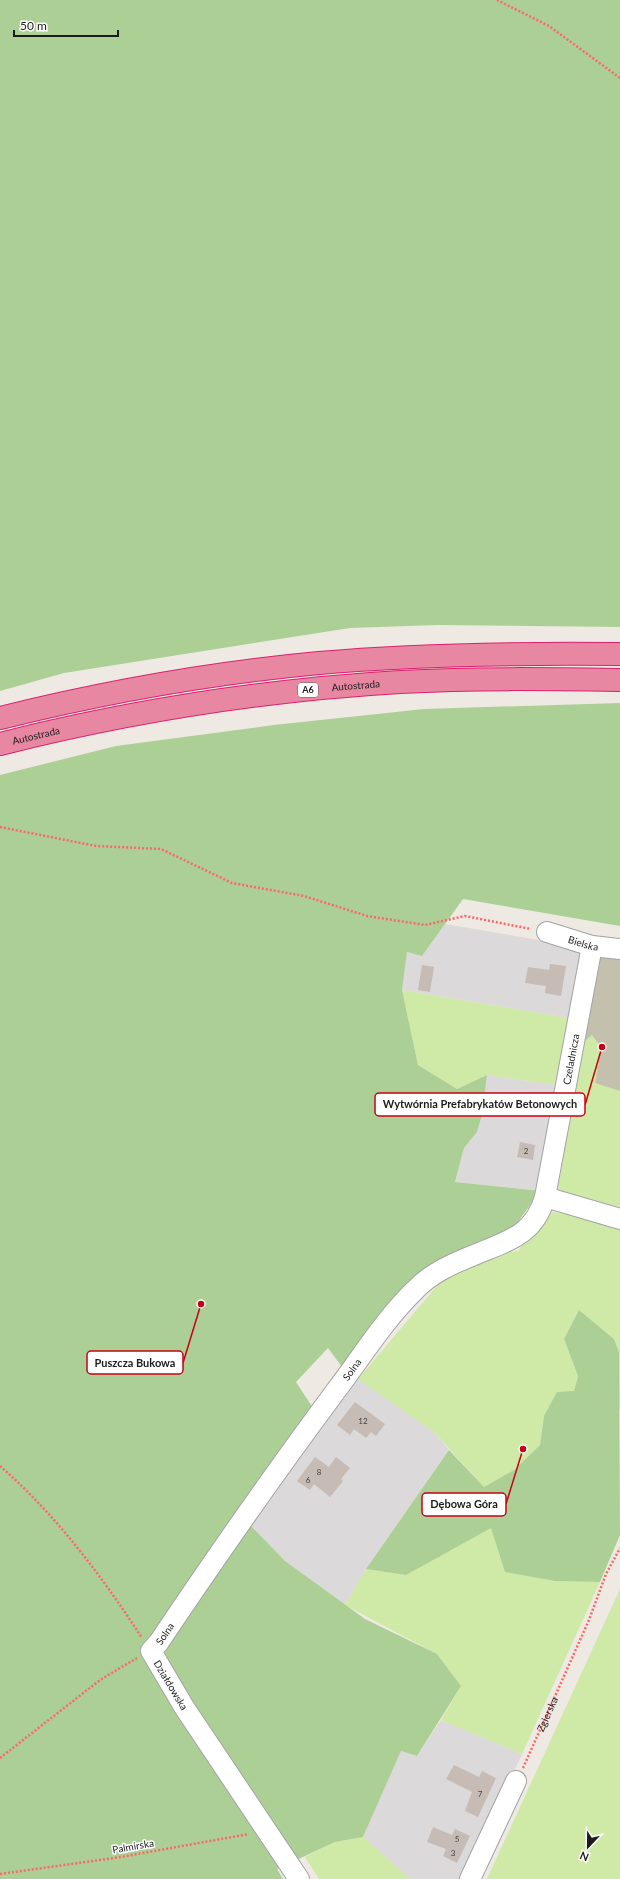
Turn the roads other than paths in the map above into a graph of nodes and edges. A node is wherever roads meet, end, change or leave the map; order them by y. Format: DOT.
graph roads {
  1 [pos="620,654"];
  2 [pos="620,680"];
  3 [pos="0,718"];
  4 [pos="0,744"];
  5 [pos="547,932"];
  6 [pos="592,946"];
  7 [pos="620,949"];
  8 [pos="545,1197"];
  9 [pos="620,1219"];
  10 [pos="150,1651"];
  11 [pos="516,1781"];
  12 [pos="299,1879"];
  13 [pos="470,1879"];
  1 -- 3 [label="highway"];
  2 -- 4 [label="highway, Autostrada / A6"];
  5 -- 6 [label="street, Bielska"];
  6 -- 7 [label="street, Bielska"];
  6 -- 8 [label="street, Czeladnicza"];
  8 -- 9 [label="street"];
  8 -- 10 [label="street, Solna"];
  10 -- 12 [label="street, Działdowska"];
  11 -- 13 [label="street"];
}
